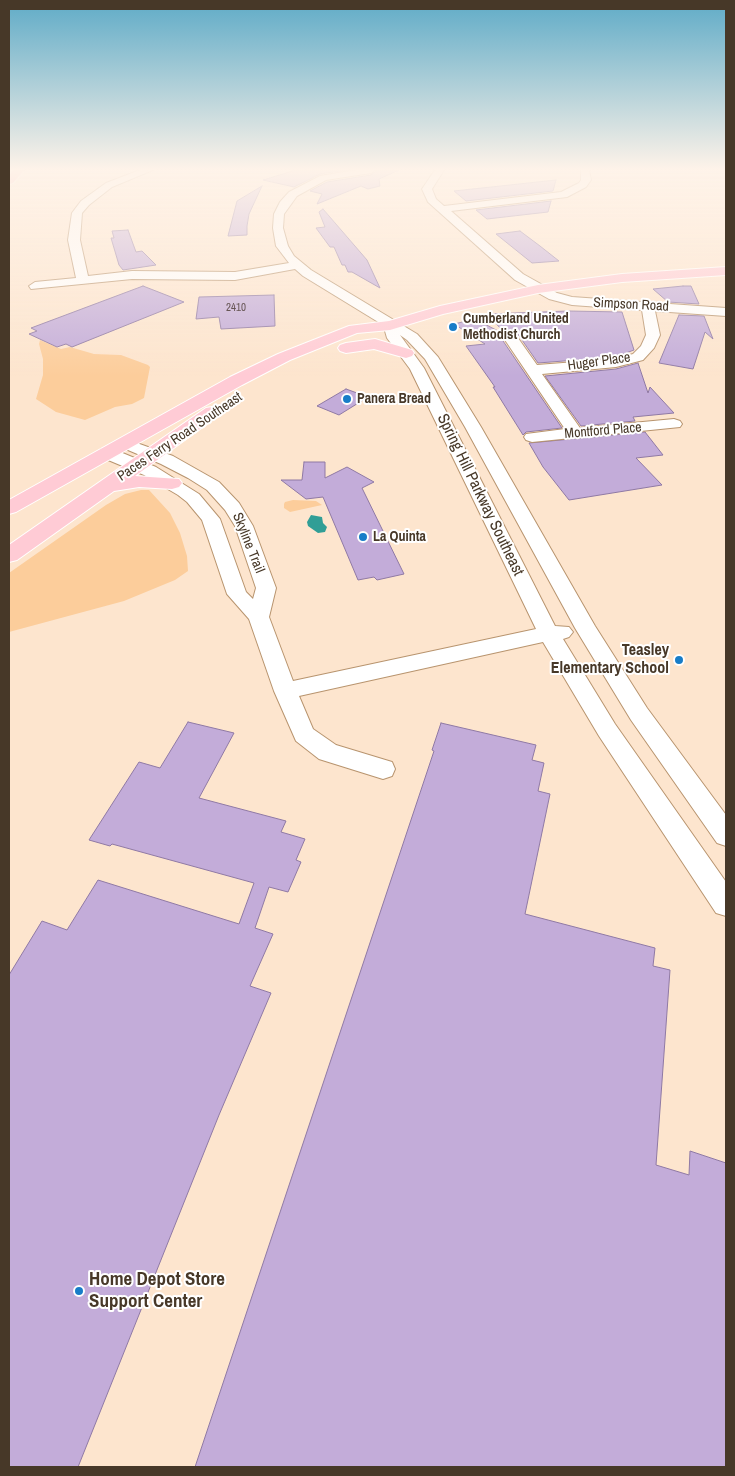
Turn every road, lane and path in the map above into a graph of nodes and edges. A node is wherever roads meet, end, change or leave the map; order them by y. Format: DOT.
graph roads {
  1 [pos="74,239"];
  2 [pos="280,239"];
  3 [pos="475,239"];
  4 [pos="297,265"];
  5 [pos="726,271"];
  6 [pos="83,280"];
  7 [pos="576,284"];
  8 [pos="35,286"];
  9 [pos="538,289"];
  10 [pos="576,301"];
  11 [pos="648,305"];
  12 [pos="726,312"];
  13 [pos="390,325"];
  14 [pos="508,334"];
  15 [pos="334,350"];
  16 [pos="406,353"];
  17 [pos="533,370"];
  18 [pos="674,424"];
  19 [pos="576,433"];
  20 [pos="532,437"];
  21 [pos="115,448"];
  22 [pos="144,459"];
  23 [pos="172,483"];
  24 [pos="107,486"];
  25 [pos="9,508"];
  26 [pos="9,555"];
  27 [pos="260,618"];
  28 [pos="585,628"];
  29 [pos="549,634"];
  30 [pos="285,691"];
  31 [pos="383,769"];
  32 [pos="726,835"];
  33 [pos="726,904"];
  1 -- 6 [label="street"];
  2 -- 4 [label="street"];
  3 -- 9 [label="street, Simpson Road"];
  4 -- 6 [label="street"];
  4 -- 13 [label="street"];
  5 -- 7 [label="main road, Paces Ferry Road Southeast"];
  6 -- 8 [label="street"];
  7 -- 9 [label="main road, Paces Ferry Road Southeast"];
  7 -- 10 [label="main road"];
  9 -- 10 [label="street, Simpson Road"];
  9 -- 13 [label="main road, Paces Ferry Road Southeast"];
  10 -- 11 [label="street, Simpson Road"];
  11 -- 12 [label="street, Simpson Road"];
  11 -- 17 [label="street, Huger Place"];
  13 -- 15 [label="main road, Paces Ferry Road Southeast"];
  13 -- 16 [label="street, Spring Hill Parkway Southeast"];
  13 -- 21 [label="main road, Paces Ferry Road Southeast"];
  13 -- 28 [label="street, Spring Hill Parkway Southeast"];
  14 -- 17 [label="street"];
  15 -- 16 [label="main road"];
  15 -- 22 [label="main road, Paces Ferry Road Southeast"];
  16 -- 29 [label="street, Spring Hill Parkway Southeast"];
  17 -- 19 [label="street"];
  18 -- 19 [label="street, Montford Place"];
  19 -- 20 [label="street, Montford Place"];
  21 -- 22 [label="street, Skyline Trail"];
  21 -- 25 [label="main road, Paces Ferry Road Southeast"];
  22 -- 23 [label="street, Skyline Trail"];
  22 -- 24 [label="main road, Paces Ferry Road Southeast"];
  22 -- 27 [label="street, Skyline Trail"];
  23 -- 24 [label="main road"];
  23 -- 27 [label="street, Skyline Trail"];
  24 -- 26 [label="main road, Paces Ferry Road Southeast"];
  27 -- 30 [label="street, Skyline Trail"];
  28 -- 29 [label="street"];
  28 -- 32 [label="street, Spring Hill Parkway Southeast"];
  29 -- 30 [label="street"];
  29 -- 33 [label="street, Spring Hill Parkway Southeast"];
  30 -- 31 [label="street, Skyline Trail"];
}
